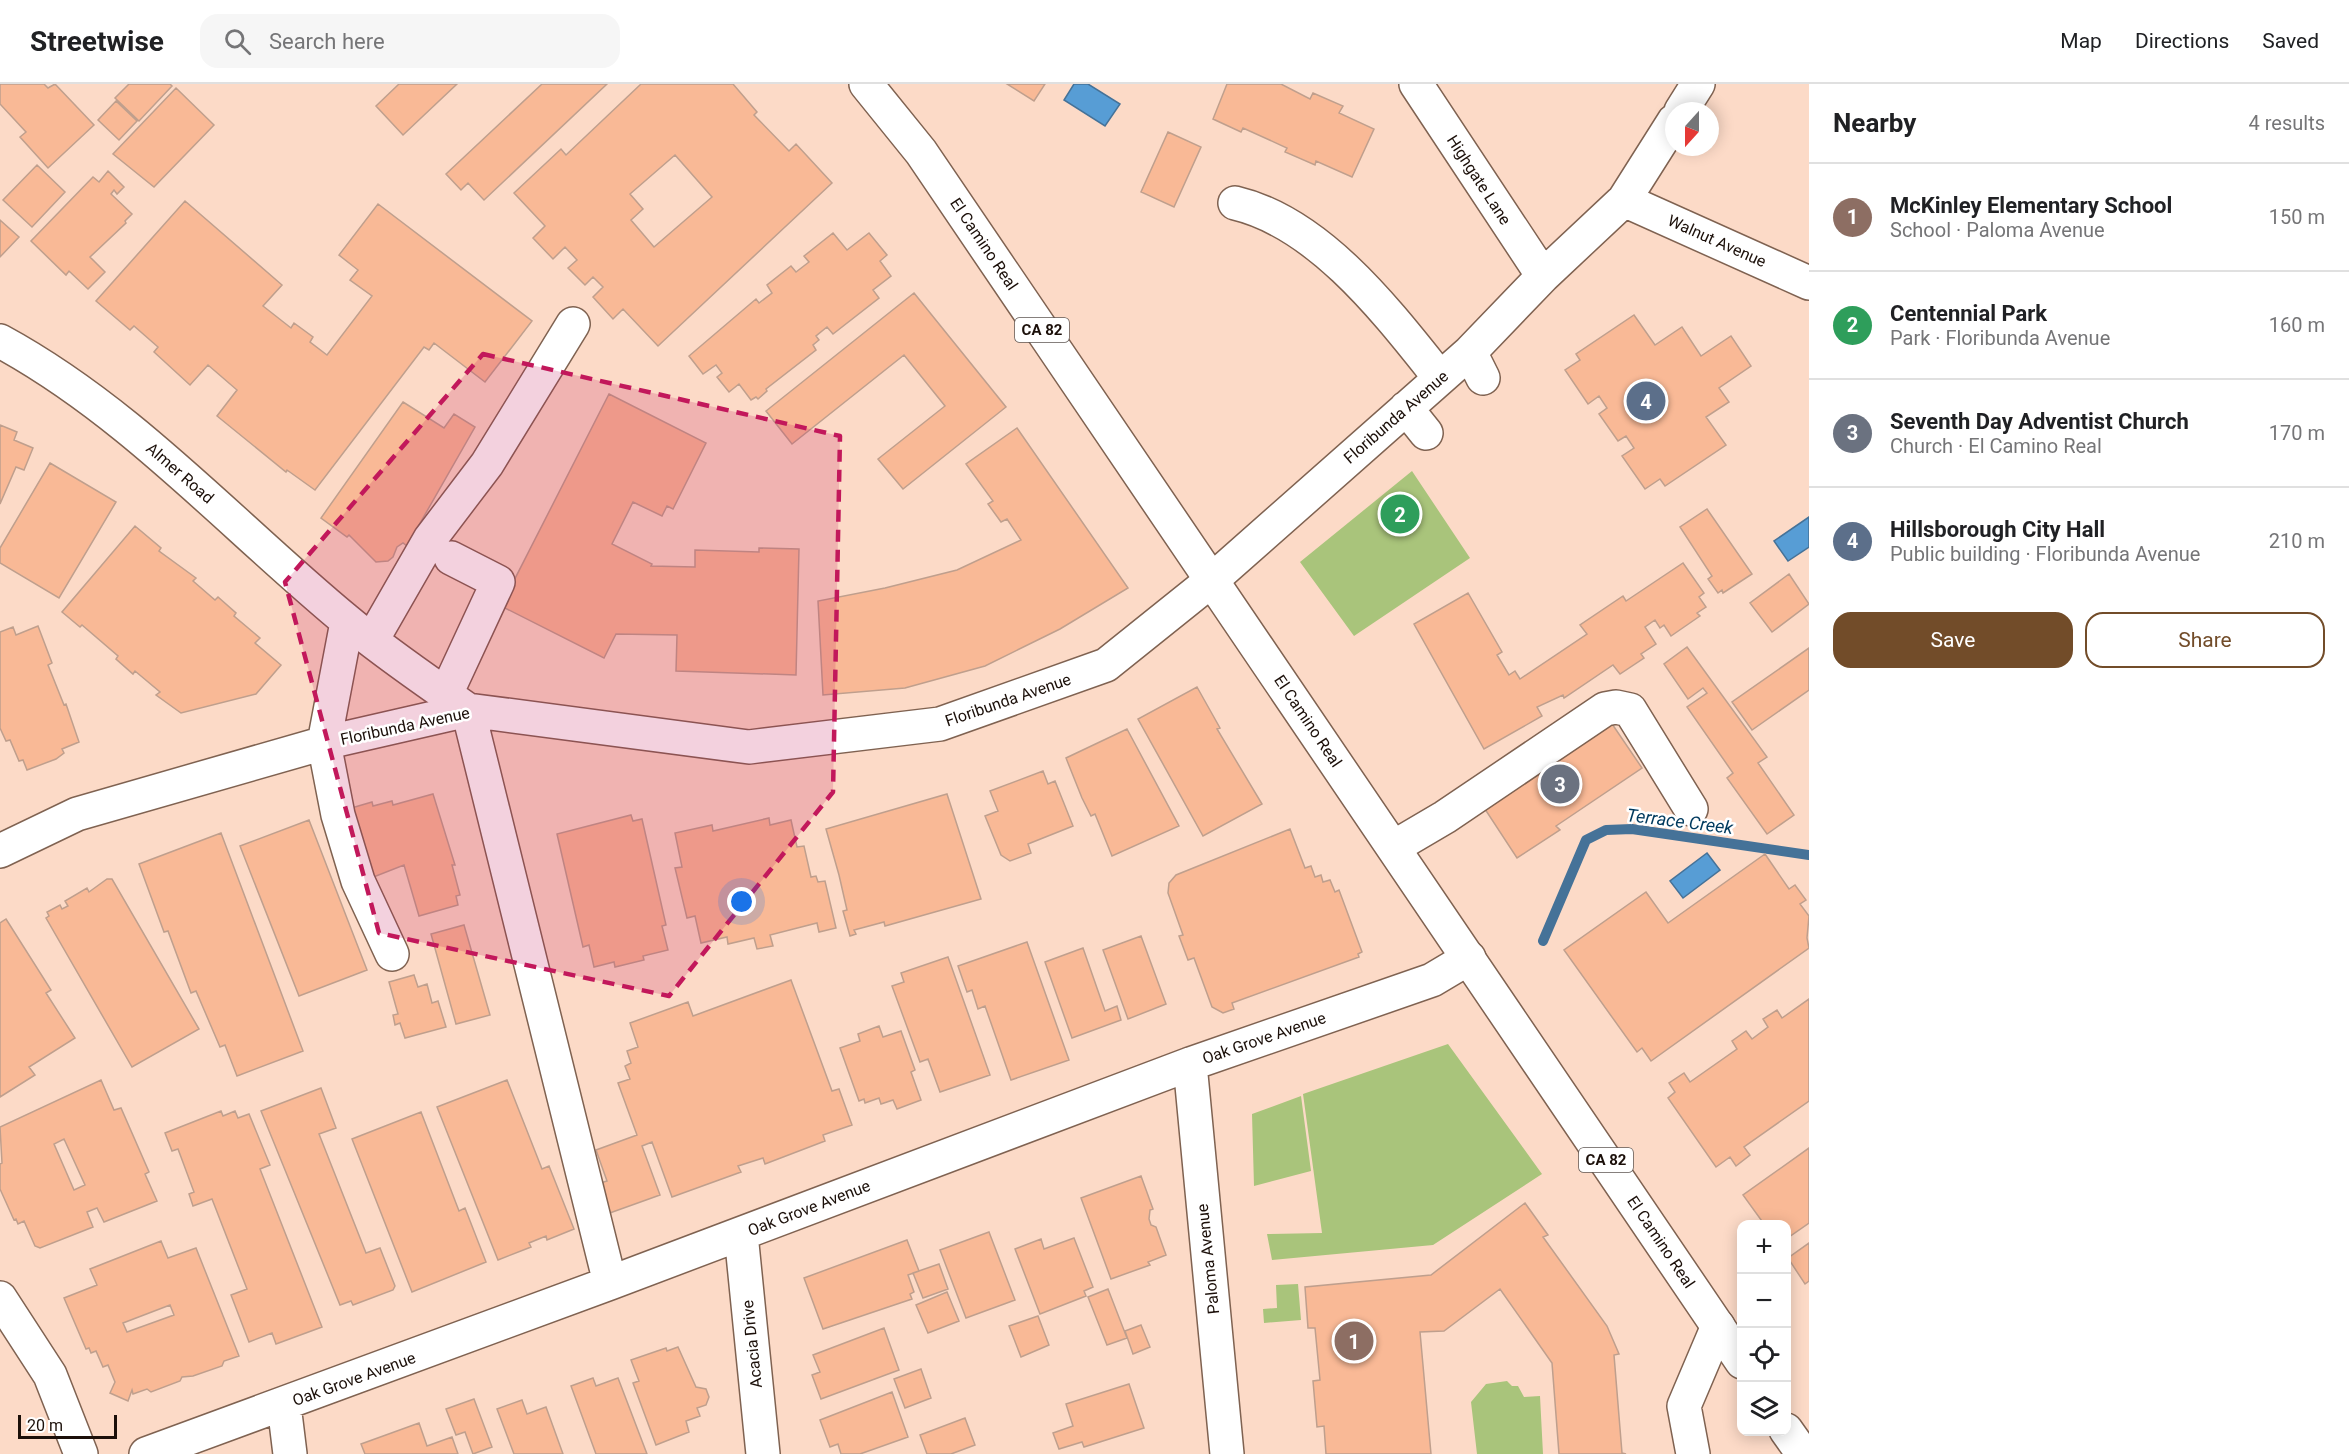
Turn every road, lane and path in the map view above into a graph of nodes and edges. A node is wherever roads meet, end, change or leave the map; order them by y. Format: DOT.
graph roads {
  1 [pos="866,84"];
  2 [pos="1416,84"];
  3 [pos="1698,84"];
  4 [pos="1687,102"];
  5 [pos="1665,135"];
  6 [pos="1624,200"];
  7 [pos="1235,203"];
  8 [pos="1543,276"];
  9 [pos="1809,283"];
  10 [pos="573,324"];
  11 [pos="0,341"];
  12 [pos="1440,378"];
  13 [pos="1406,408"];
  14 [pos="1426,433"];
  15 [pos="451,558"];
  16 [pos="1212,579"];
  17 [pos="360,631"];
  18 [pos="457,702"];
  19 [pos="324,743"];
  20 [pos="1690,809"];
  21 [pos="1394,847"];
  22 [pos="0,851"];
  23 [pos="392,954"];
  24 [pos="1469,957"];
  25 [pos="1190,1064"];
  26 [pos="741,1234"];
  27 [pos="610,1283"];
  28 [pos="0,1298"];
  29 [pos="1718,1326"];
  30 [pos="1737,1354"];
  31 [pos="284,1405"];
  32 [pos="1790,1436"];
  33 [pos="81,1454"];
  34 [pos="146,1454"];
  35 [pos="290,1454"];
  36 [pos="763,1454"];
  37 [pos="1227,1454"];
  38 [pos="1693,1454"];
  39 [pos="1803,1454"];
  1 -- 16 [label="street, El Camino Real / CA 82"];
  2 -- 8 [label="street, Highgate Lane"];
  3 -- 4 [label="street"];
  5 -- 6 [label="street, Floribunda Avenue"];
  6 -- 8 [label="street, Floribunda Avenue"];
  6 -- 9 [label="street, Walnut Avenue"];
  7 -- 12 [label="street"];
  8 -- 12 [label="street, Floribunda Avenue"];
  10 -- 17 [label="street"];
  11 -- 17 [label="street, Almer Road"];
  12 -- 13 [label="street, Floribunda Avenue"];
  13 -- 14 [label="street"];
  13 -- 16 [label="street, Floribunda Avenue"];
  15 -- 18 [label="street"];
  16 -- 18 [label="street, Floribunda Avenue"];
  16 -- 21 [label="street, El Camino Real / CA 82"];
  17 -- 18 [label="street, Almer Road"];
  17 -- 19 [label="street"];
  18 -- 19 [label="street, Floribunda Avenue"];
  18 -- 27 [label="street"];
  19 -- 22 [label="street, Floribunda Avenue"];
  19 -- 23 [label="street"];
  20 -- 21 [label="street"];
  21 -- 24 [label="street, El Camino Real / CA 82"];
  24 -- 25 [label="street, Oak Grove Avenue"];
  24 -- 29 [label="street, El Camino Real / CA 82"];
  25 -- 26 [label="street, Oak Grove Avenue"];
  25 -- 37 [label="street, Paloma Avenue"];
  26 -- 27 [label="street, Oak Grove Avenue"];
  26 -- 36 [label="street, Acacia Drive"];
  27 -- 31 [label="street, Oak Grove Avenue"];
  28 -- 33 [label="street"];
  29 -- 30 [label="street, El Camino Real / CA 82"];
  29 -- 38 [label="street"];
  31 -- 34 [label="street, Oak Grove Avenue"];
  31 -- 35 [label="street"];
  32 -- 39 [label="street"];
}
